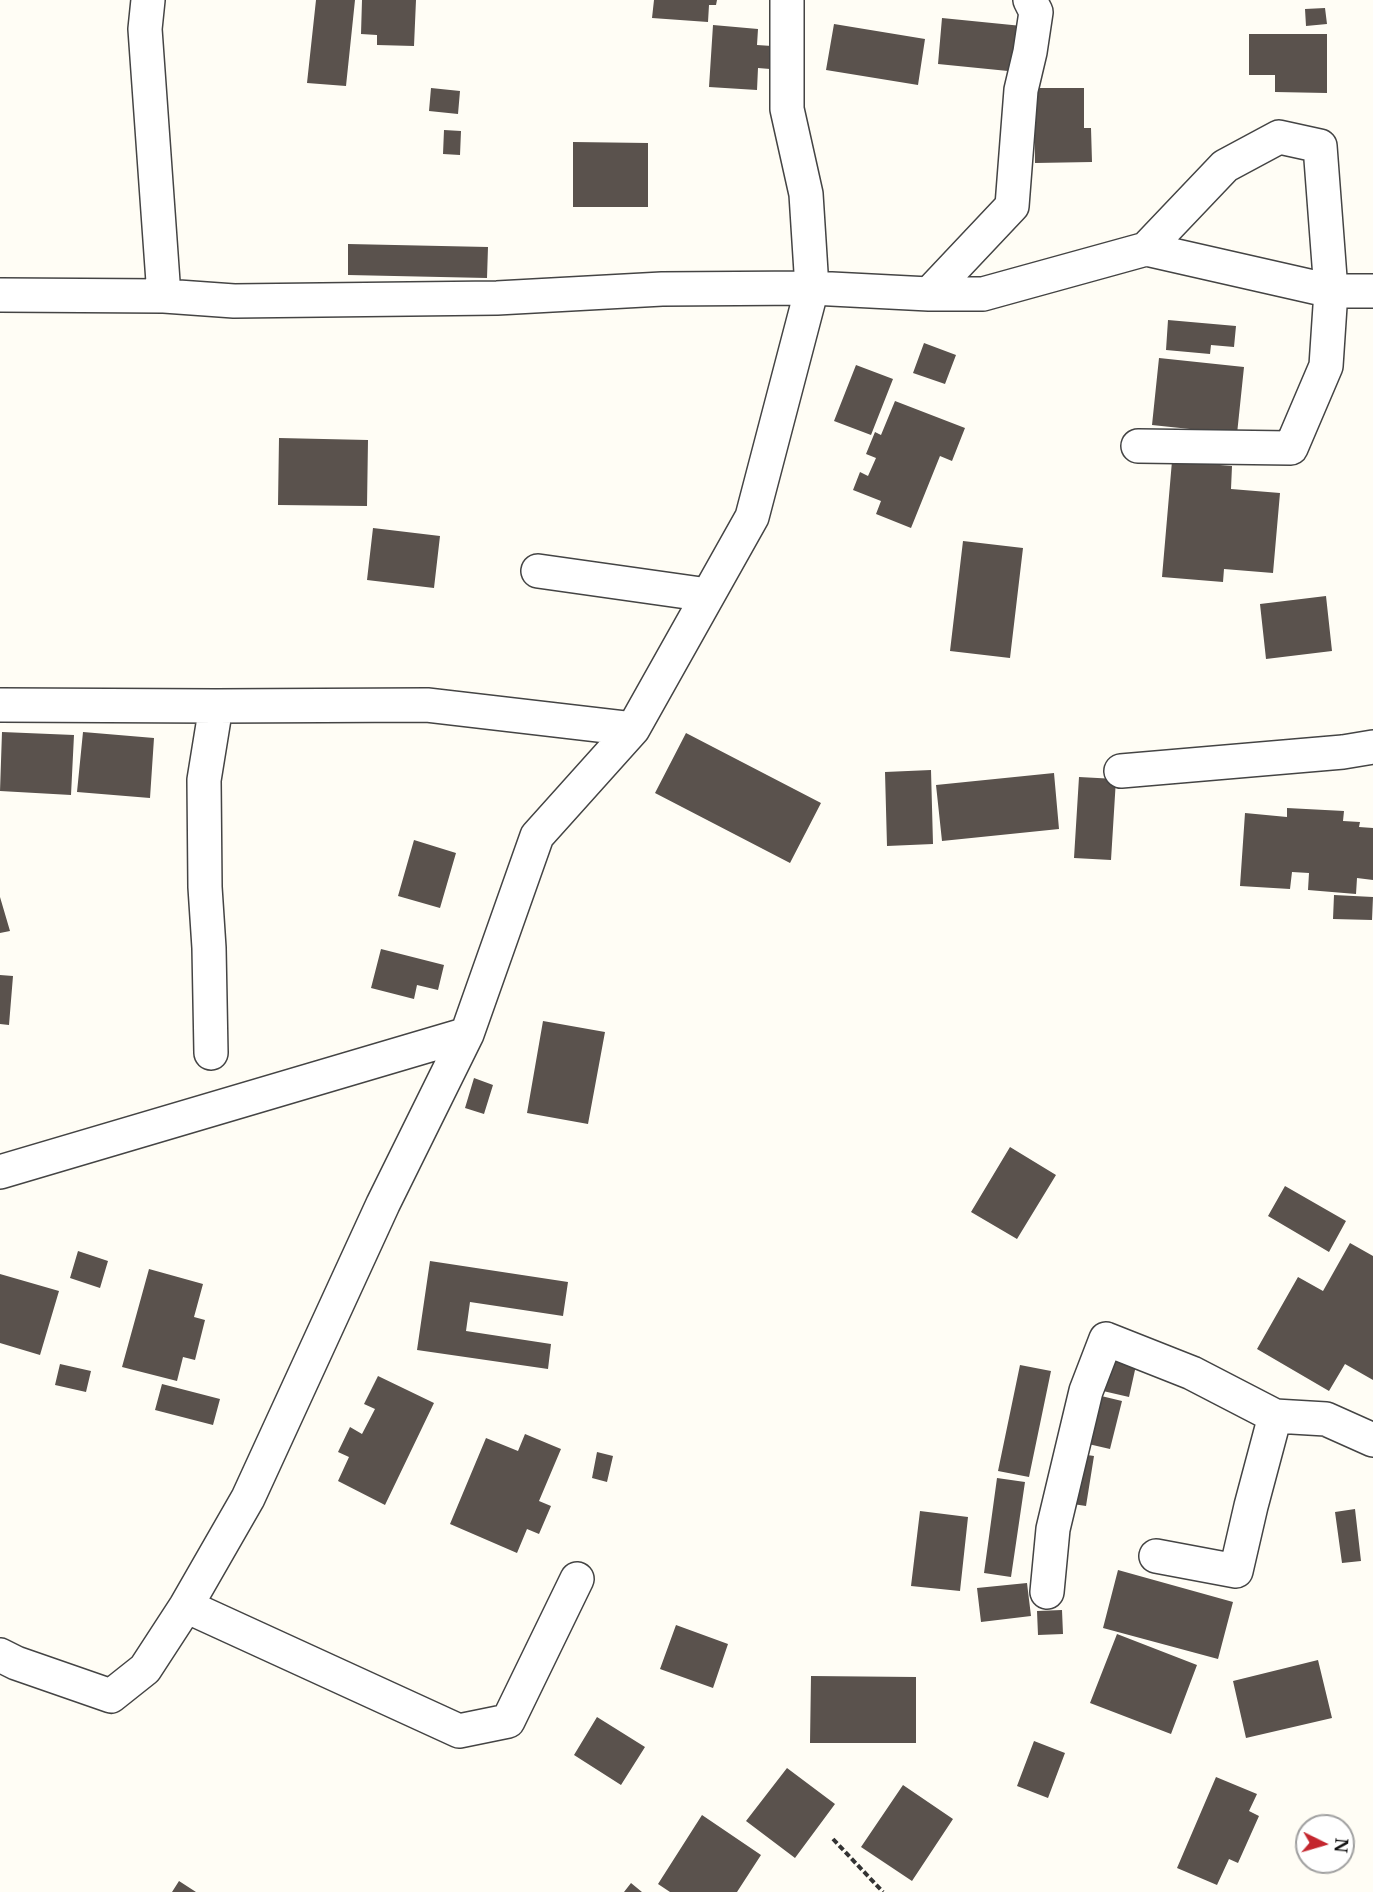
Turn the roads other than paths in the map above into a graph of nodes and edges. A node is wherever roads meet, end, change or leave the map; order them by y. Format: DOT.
graph roads {
  1 [pos="148,0"];
  2 [pos="787,0"];
  3 [pos="1030,0"];
  4 [pos="1146,249"];
  5 [pos="812,288"];
  6 [pos="1331,291"];
  7 [pos="1373,291"];
  8 [pos="929,294"];
  9 [pos="0,296"];
  10 [pos="164,296"];
  11 [pos="1138,446"];
  12 [pos="538,571"];
  13 [pos="708,595"];
  14 [pos="0,705"];
  15 [pos="216,706"];
  16 [pos="633,729"];
  17 [pos="1373,747"];
  18 [pos="1121,771"];
  19 [pos="467,1034"];
  20 [pos="211,1053"];
  21 [pos="0,1172"];
  22 [pos="1275,1416"];
  23 [pos="1373,1440"];
  24 [pos="1156,1556"];
  25 [pos="577,1579"];
  26 [pos="1047,1592"];
  27 [pos="186,1606"];
  28 [pos="0,1655"];
  1 -- 10 [label="street"];
  2 -- 5 [label="street"];
  3 -- 8 [label="street"];
  4 -- 6 [label="street"];
  4 -- 6 [label="street"];
  4 -- 8 [label="street"];
  5 -- 8 [label="street"];
  5 -- 10 [label="street"];
  5 -- 13 [label="street"];
  6 -- 7 [label="street"];
  6 -- 11 [label="street"];
  9 -- 10 [label="street"];
  12 -- 13 [label="street"];
  13 -- 16 [label="street"];
  14 -- 15 [label="street"];
  15 -- 16 [label="street"];
  15 -- 20 [label="street"];
  16 -- 19 [label="street"];
  17 -- 18 [label="street"];
  19 -- 21 [label="street"];
  19 -- 27 [label="street"];
  22 -- 23 [label="street"];
  22 -- 24 [label="street"];
  22 -- 26 [label="street"];
  25 -- 27 [label="street"];
  27 -- 28 [label="street"];
}
